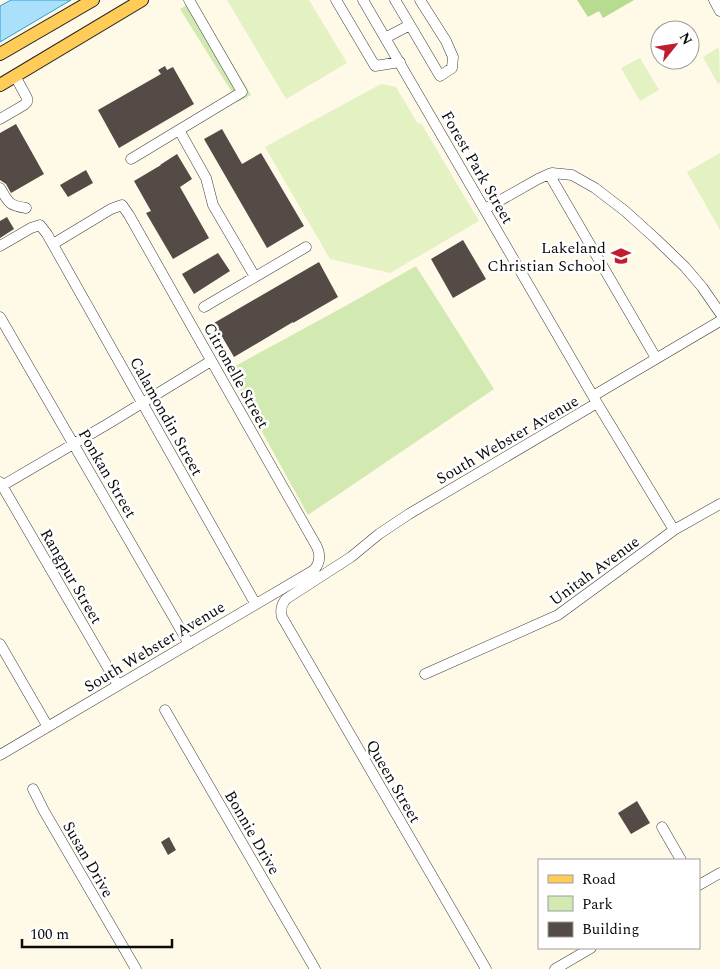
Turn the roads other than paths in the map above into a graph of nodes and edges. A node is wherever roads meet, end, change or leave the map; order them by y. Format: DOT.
graph roads {
  1 [pos="93,0"];
  2 [pos="142,0"];
  3 [pos="190,0"];
  4 [pos="336,0"];
  5 [pos="364,0"];
  6 [pos="395,0"];
  7 [pos="420,0"];
  8 [pos="714,0"];
  9 [pos="720,11"];
  10 [pos="410,25"];
  11 [pos="385,38"];
  12 [pos="0,54"];
  13 [pos="400,62"];
  14 [pos="15,76"];
  15 [pos="0,85"];
  16 [pos="0,119"];
  17 [pos="179,130"];
  18 [pos="131,159"];
  19 [pos="549,174"];
  20 [pos="0,188"];
  21 [pos="26,208"];
  22 [pos="485,209"];
  23 [pos="53,244"];
  24 [pos="0,246"];
  25 [pos="306,247"];
  26 [pos="255,277"];
  27 [pos="204,307"];
  28 [pos="720,313"];
  29 [pos="0,317"];
  30 [pos="720,321"];
  31 [pos="656,358"];
  32 [pos="211,361"];
  33 [pos="595,399"];
  34 [pos="142,403"];
  35 [pos="73,444"];
  36 [pos="1,485"];
  37 [pos="720,504"];
  38 [pos="674,530"];
  39 [pos="320,559"];
  40 [pos="255,603"];
  41 [pos="282,607"];
  42 [pos="0,644"];
  43 [pos="189,644"];
  44 [pos="425,674"];
  45 [pos="118,685"];
  46 [pos="165,710"];
  47 [pos="48,727"];
  48 [pos="0,756"];
  49 [pos="33,790"];
  50 [pos="662,827"];
  51 [pos="681,859"];
  52 [pos="720,873"];
  53 [pos="700,884"];
  54 [pos="589,949"];
  55 [pos="136,969"];
  56 [pos="315,969"];
  57 [pos="486,969"];
  58 [pos="555,969"];
  1 -- 12 [label="main road"];
  2 -- 14 [label="main road"];
  3 -- 17 [label="street"];
  4 -- 13 [label="street"];
  5 -- 11 [label="street, Forest Park Street"];
  6 -- 10 [label="street"];
  7 -- 10 [label="street"];
  8 -- 9 [label="street"];
  10 -- 11 [label="street"];
  11 -- 13 [label="street, Forest Park Street"];
  13 -- 22 [label="street, Forest Park Street"];
  14 -- 15 [label="main road"];
  14 -- 16 [label="street"];
  17 -- 18 [label="street"];
  17 -- 26 [label="street"];
  19 -- 22 [label="street"];
  19 -- 28 [label="street"];
  19 -- 31 [label="street"];
  20 -- 21 [label="street"];
  22 -- 33 [label="street, Forest Park Street"];
  23 -- 24 [label="street, Calamondin Street"];
  23 -- 32 [label="street, Citronelle Street"];
  23 -- 34 [label="street, Calamondin Street"];
  25 -- 26 [label="street"];
  26 -- 27 [label="street"];
  29 -- 35 [label="street, Ponkan Street"];
  30 -- 31 [label="street, South Webster Avenue"];
  31 -- 33 [label="street, South Webster Avenue"];
  32 -- 34 [label="street"];
  32 -- 39 [label="street, Citronelle Street"];
  33 -- 38 [label="street, Forest Park Street"];
  33 -- 41 [label="street, South Webster Avenue"];
  34 -- 35 [label="street"];
  34 -- 40 [label="street, Calamondin Street"];
  35 -- 36 [label="street"];
  35 -- 43 [label="street, Ponkan Street"];
  36 -- 45 [label="street, Rangpur Street"];
  37 -- 38 [label="street, Unitah Avenue"];
  38 -- 44 [label="street, Unitah Avenue"];
  39 -- 40 [label="street, South Webster Avenue"];
  40 -- 43 [label="street, South Webster Avenue"];
  41 -- 57 [label="street, Queen Street"];
  42 -- 47 [label="street"];
  43 -- 45 [label="street, South Webster Avenue"];
  45 -- 47 [label="street, South Webster Avenue"];
  46 -- 56 [label="street, Bonnie Drive"];
  47 -- 48 [label="street, South Webster Avenue"];
  49 -- 55 [label="street, Susan Drive"];
  50 -- 51 [label="street"];
  52 -- 53 [label="street"];
  54 -- 58 [label="street"];
}
